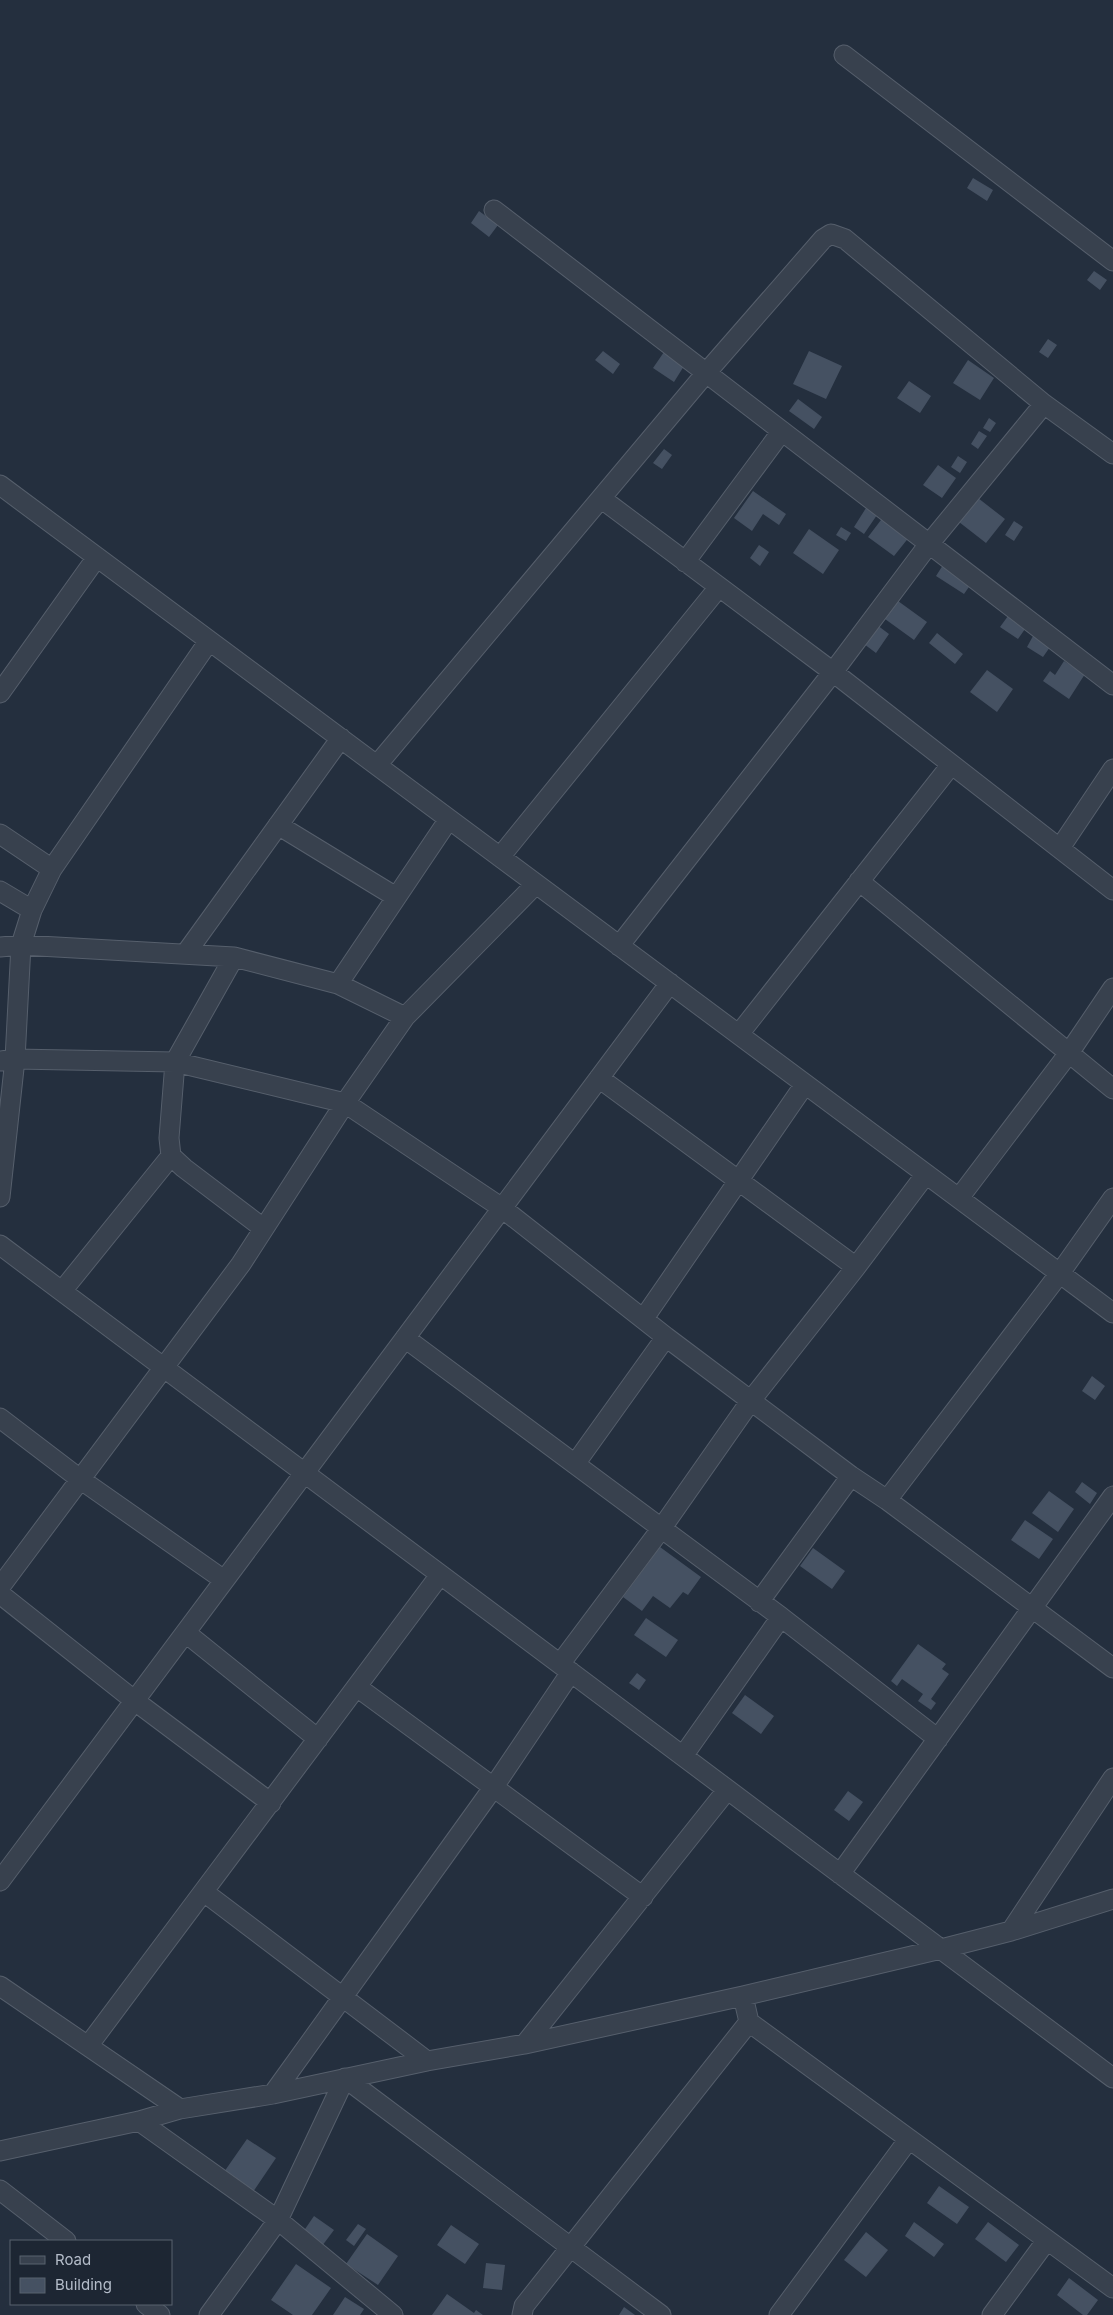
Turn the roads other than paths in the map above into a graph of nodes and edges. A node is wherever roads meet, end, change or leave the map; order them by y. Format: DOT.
graph roads {
  1 [pos="844,55"];
  2 [pos="494,210"];
  3 [pos="1113,261"];
  4 [pos="706,374"];
  5 [pos="1044,404"];
  6 [pos="782,431"];
  7 [pos="1113,454"];
  8 [pos="0,485"];
  9 [pos="602,500"];
  10 [pos="929,544"];
  11 [pos="97,557"];
  12 [pos="686,562"];
  13 [pos="719,587"];
  14 [pos="209,641"];
  15 [pos="19,666"];
  16 [pos="0,668"];
  17 [pos="833,672"];
  18 [pos="1113,685"];
  19 [pos="0,693"];
  20 [pos="341,738"];
  21 [pos="377,765"];
  22 [pos="951,765"];
  23 [pos="1113,770"];
  24 [pos="449,819"];
  25 [pos="278,825"];
  26 [pos="0,834"];
  27 [pos="1060,848"];
  28 [pos="500,857"];
  29 [pos="52,869"];
  30 [pos="859,881"];
  31 [pos="536,884"];
  32 [pos="1113,890"];
  33 [pos="0,891"];
  34 [pos="396,897"];
  35 [pos="32,910"];
  36 [pos="20,945"];
  37 [pos="619,946"];
  38 [pos="0,948"];
  39 [pos="186,953"];
  40 [pos="234,957"];
  41 [pos="670,983"];
  42 [pos="338,984"];
  43 [pos="1113,988"];
  44 [pos="405,1017"];
  45 [pos="739,1034"];
  46 [pos="1069,1053"];
  47 [pos="8,1060"];
  48 [pos="175,1062"];
  49 [pos="599,1078"];
  50 [pos="805,1084"];
  51 [pos="1113,1089"];
  52 [pos="345,1103"];
  53 [pos="171,1156"];
  54 [pos="926,1174"];
  55 [pos="740,1180"];
  56 [pos="0,1196"];
  57 [pos="959,1198"];
  58 [pos="1113,1198"];
  59 [pos="502,1208"];
  60 [pos="263,1228"];
  61 [pos="0,1245"];
  62 [pos="856,1268"];
  63 [pos="1060,1273"];
  64 [pos="62,1291"];
  65 [pos="1113,1313"];
  66 [pos="644,1318"];
  67 [pos="666,1337"];
  68 [pos="405,1338"];
  69 [pos="164,1367"];
  70 [pos="752,1399"];
  71 [pos="0,1418"];
  72 [pos="574,1464"];
  73 [pos="304,1473"];
  74 [pos="851,1476"];
  75 [pos="80,1479"];
  76 [pos="1113,1496"];
  77 [pos="887,1500"];
  78 [pos="662,1529"];
  79 [pos="440,1575"];
  80 [pos="224,1580"];
  81 [pos="0,1587"];
  82 [pos="0,1594"];
  83 [pos="759,1602"];
  84 [pos="1032,1608"];
  85 [pos="781,1617"];
  86 [pos="186,1633"];
  87 [pos="566,1668"];
  88 [pos="1113,1668"];
  89 [pos="357,1686"];
  90 [pos="135,1700"];
  91 [pos="318,1739"];
  92 [pos="938,1739"];
  93 [pos="683,1756"];
  94 [pos="1113,1778"];
  95 [pos="493,1788"];
  96 [pos="727,1790"];
  97 [pos="271,1803"];
  98 [pos="840,1874"];
  99 [pos="0,1881"];
  100 [pos="204,1892"];
  101 [pos="643,1896"];
  102 [pos="1113,1899"];
  103 [pos="1012,1931"];
  104 [pos="941,1949"];
  105 [pos="0,1986"];
  106 [pos="743,1996"];
  107 [pos="342,1998"];
  108 [pos="749,2022"];
  109 [pos="525,2044"];
  110 [pos="88,2046"];
  111 [pos="427,2061"];
  112 [pos="345,2078"];
  113 [pos="1113,2078"];
  114 [pos="273,2094"];
  115 [pos="180,2109"];
  116 [pos="139,2121"];
  117 [pos="909,2139"];
  118 [pos="0,2151"];
  119 [pos="0,2190"];
  120 [pos="278,2220"];
  121 [pos="65,2240"];
  122 [pos="1047,2240"];
  123 [pos="569,2247"];
  124 [pos="1113,2288"];
  125 [pos="147,2305"];
  126 [pos="382,2312"];
  127 [pos="160,2315"];
  128 [pos="209,2315"];
  129 [pos="522,2315"];
  130 [pos="661,2315"];
  131 [pos="779,2315"];
  132 [pos="992,2315"];
  1 -- 3 [label="street"];
  2 -- 4 [label="street"];
  4 -- 5 [label="street"];
  4 -- 6 [label="street"];
  4 -- 9 [label="street"];
  5 -- 7 [label="street"];
  5 -- 10 [label="street"];
  6 -- 10 [label="street"];
  6 -- 12 [label="street"];
  8 -- 11 [label="street"];
  9 -- 12 [label="street"];
  9 -- 21 [label="street"];
  10 -- 17 [label="street"];
  10 -- 18 [label="street"];
  11 -- 14 [label="street"];
  11 -- 15 [label="street"];
  12 -- 13 [label="street"];
  13 -- 17 [label="street"];
  13 -- 28 [label="street"];
  14 -- 20 [label="street"];
  14 -- 29 [label="street"];
  15 -- 16 [label="street"];
  15 -- 19 [label="street"];
  17 -- 22 [label="street"];
  17 -- 37 [label="street"];
  20 -- 21 [label="street"];
  20 -- 25 [label="street"];
  21 -- 24 [label="street"];
  22 -- 27 [label="street"];
  22 -- 30 [label="street"];
  23 -- 27 [label="street"];
  24 -- 28 [label="street"];
  24 -- 34 [label="street"];
  25 -- 34 [label="street"];
  25 -- 39 [label="street"];
  26 -- 29 [label="street"];
  27 -- 32 [label="street"];
  28 -- 31 [label="street"];
  29 -- 35 [label="street"];
  30 -- 45 [label="street"];
  30 -- 46 [label="street"];
  31 -- 37 [label="street"];
  31 -- 44 [label="street"];
  33 -- 35 [label="street"];
  34 -- 42 [label="street"];
  35 -- 36 [label="street"];
  36 -- 38 [label="street"];
  36 -- 39 [label="street"];
  36 -- 47 [label="street"];
  37 -- 41 [label="street"];
  39 -- 40 [label="street"];
  40 -- 42 [label="street"];
  40 -- 48 [label="street"];
  41 -- 45 [label="street"];
  41 -- 49 [label="street"];
  42 -- 44 [label="street"];
  43 -- 46 [label="street"];
  44 -- 52 [label="street"];
  45 -- 50 [label="street"];
  46 -- 51 [label="street"];
  46 -- 57 [label="street"];
  47 -- 48 [label="street"];
  47 -- 56 [label="street"];
  48 -- 52 [label="street"];
  48 -- 53 [label="street"];
  49 -- 55 [label="street"];
  49 -- 59 [label="street"];
  50 -- 54 [label="street"];
  50 -- 55 [label="street"];
  52 -- 59 [label="street"];
  52 -- 60 [label="street"];
  53 -- 60 [label="street"];
  53 -- 64 [label="street"];
  54 -- 57 [label="street"];
  54 -- 62 [label="street"];
  55 -- 62 [label="street"];
  55 -- 66 [label="street"];
  57 -- 63 [label="street"];
  58 -- 63 [label="street"];
  59 -- 66 [label="street"];
  59 -- 68 [label="street"];
  60 -- 69 [label="street"];
  61 -- 64 [label="street"];
  62 -- 70 [label="street"];
  63 -- 65 [label="street"];
  63 -- 77 [label="street"];
  64 -- 69 [label="street"];
  66 -- 67 [label="street"];
  67 -- 70 [label="street"];
  67 -- 72 [label="street"];
  68 -- 72 [label="street"];
  68 -- 73 [label="street"];
  69 -- 73 [label="street"];
  69 -- 75 [label="street"];
  70 -- 74 [label="street"];
  70 -- 78 [label="street"];
  71 -- 75 [label="street"];
  72 -- 78 [label="street"];
  73 -- 79 [label="street"];
  73 -- 80 [label="street"];
  74 -- 77 [label="street"];
  74 -- 83 [label="street"];
  75 -- 80 [label="street"];
  75 -- 81 [label="street"];
  76 -- 84 [label="street"];
  77 -- 84 [label="street"];
  78 -- 83 [label="street"];
  78 -- 87 [label="street"];
  79 -- 87 [label="street"];
  79 -- 89 [label="street"];
  80 -- 86 [label="street"];
  82 -- 90 [label="street"];
  83 -- 85 [label="street"];
  84 -- 88 [label="street"];
  84 -- 92 [label="street"];
  85 -- 92 [label="street"];
  85 -- 93 [label="street"];
  86 -- 90 [label="street"];
  86 -- 91 [label="street"];
  87 -- 93 [label="street"];
  87 -- 95 [label="street"];
  89 -- 91 [label="street"];
  89 -- 95 [label="street"];
  90 -- 97 [label="street"];
  90 -- 99 [label="street"];
  91 -- 97 [label="street"];
  92 -- 98 [label="street"];
  93 -- 96 [label="street"];
  94 -- 103 [label="street"];
  95 -- 101 [label="street"];
  95 -- 107 [label="street"];
  96 -- 98 [label="street"];
  96 -- 101 [label="street"];
  97 -- 100 [label="street"];
  98 -- 104 [label="street"];
  100 -- 107 [label="street"];
  100 -- 110 [label="street"];
  101 -- 109 [label="street"];
  102 -- 103 [label="street"];
  103 -- 104 [label="street"];
  104 -- 106 [label="street"];
  104 -- 113 [label="street"];
  105 -- 110 [label="street"];
  106 -- 108 [label="street"];
  106 -- 109 [label="street"];
  107 -- 111 [label="street"];
  107 -- 114 [label="street"];
  108 -- 117 [label="street"];
  108 -- 123 [label="street"];
  109 -- 111 [label="street"];
  110 -- 115 [label="street"];
  111 -- 112 [label="street"];
  112 -- 114 [label="street"];
  112 -- 120 [label="street"];
  112 -- 123 [label="street"];
  114 -- 115 [label="street"];
  115 -- 116 [label="street"];
  116 -- 118 [label="street"];
  116 -- 120 [label="street"];
  117 -- 122 [label="street"];
  117 -- 131 [label="street"];
  119 -- 121 [label="street"];
  120 -- 126 [label="street"];
  120 -- 128 [label="street"];
  122 -- 124 [label="street"];
  122 -- 132 [label="street"];
  123 -- 129 [label="street"];
  123 -- 130 [label="street"];
  125 -- 127 [label="street"];
}
